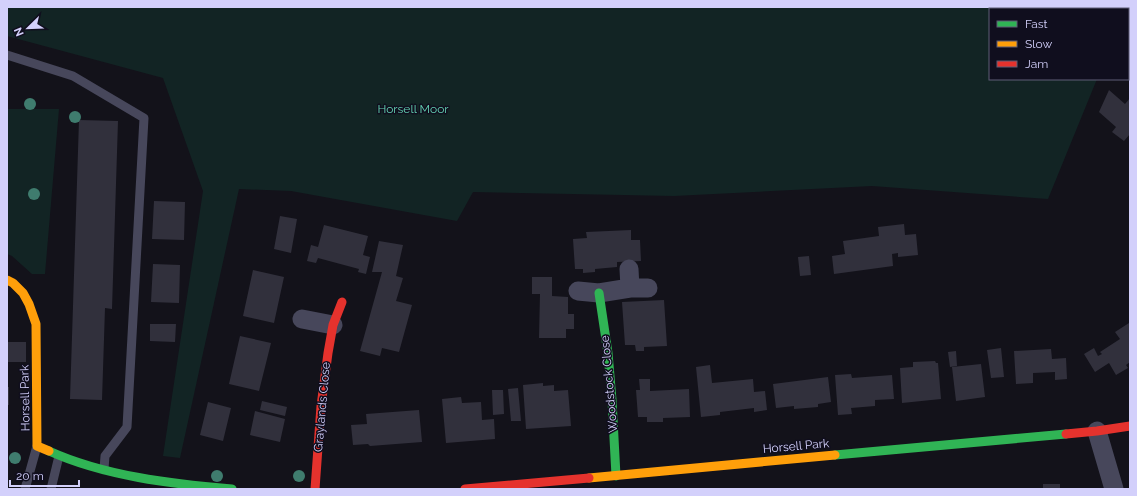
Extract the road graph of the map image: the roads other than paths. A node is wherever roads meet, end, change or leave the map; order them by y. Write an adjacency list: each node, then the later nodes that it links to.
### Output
1 (7, 54): 13 (lane)
2 (629, 269): 5 (street)
3 (7, 280): 11 (street, Horsell Park)
4 (578, 291): 5 (street)
5 (599, 293): 14 (street, Woodstock Close)
6 (342, 302): 8 (street, Graylands Close)
7 (302, 319): 8 (street)
8 (333, 325): 18 (street, Graylands Close)
9 (1130, 426): 10 (street, Horsell Park)
10 (1097, 430): 14 (street, Horsell Park); 20 (street)
11 (38, 446): 12 (street, Horsell Park); 15 (lane)
12 (59, 456): 13 (street, Horsell Park); 16 (lane)
13 (104, 469): 17 (street, Horsell Park)
14 (616, 476): 19 (street, Horsell Park)
15 (25, 489)
16 (51, 489)
17 (232, 489)
18 (315, 489)
19 (465, 489)
20 (1114, 489)

